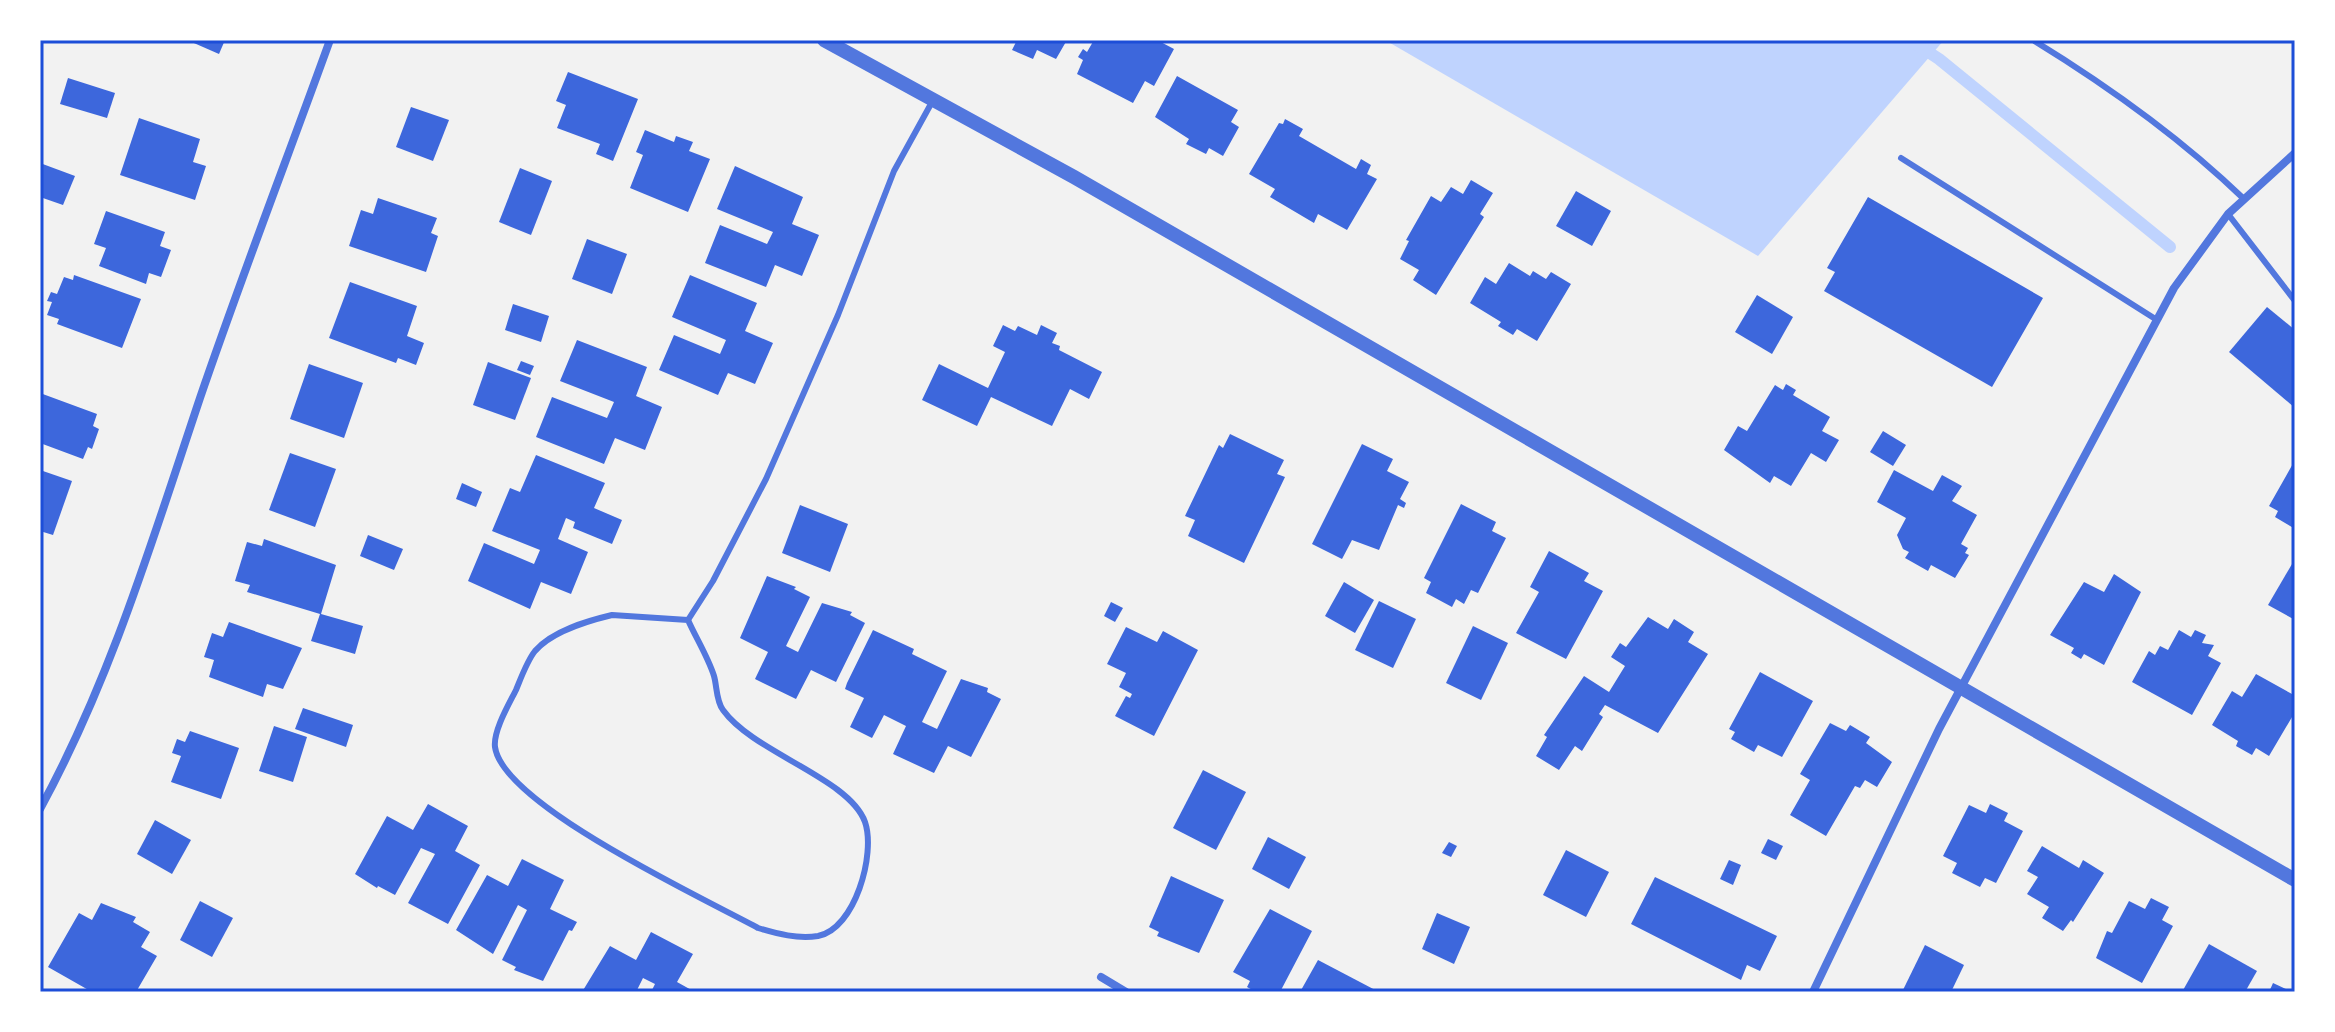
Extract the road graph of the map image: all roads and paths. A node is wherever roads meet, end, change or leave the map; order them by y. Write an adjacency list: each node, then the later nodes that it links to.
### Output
1 (330, 40): 13 (street)
2 (824, 40): 4 (street)
3 (2033, 40): 7 (lane)
4 (933, 99): 11 (lane); 12 (street)
5 (2295, 153): 7 (street)
6 (1901, 158): 10 (lane)
7 (2244, 199): 8 (street)
8 (2228, 214): 9 (lane); 10 (street)
9 (2295, 301)
10 (2157, 320): 12 (street)
11 (688, 620): 11 (lane)
12 (1962, 687): 14 (street); 17 (street)
13 (40, 809)
14 (2295, 880)
15 (1101, 977): 16 (street)
16 (1126, 992)
17 (1813, 992)

